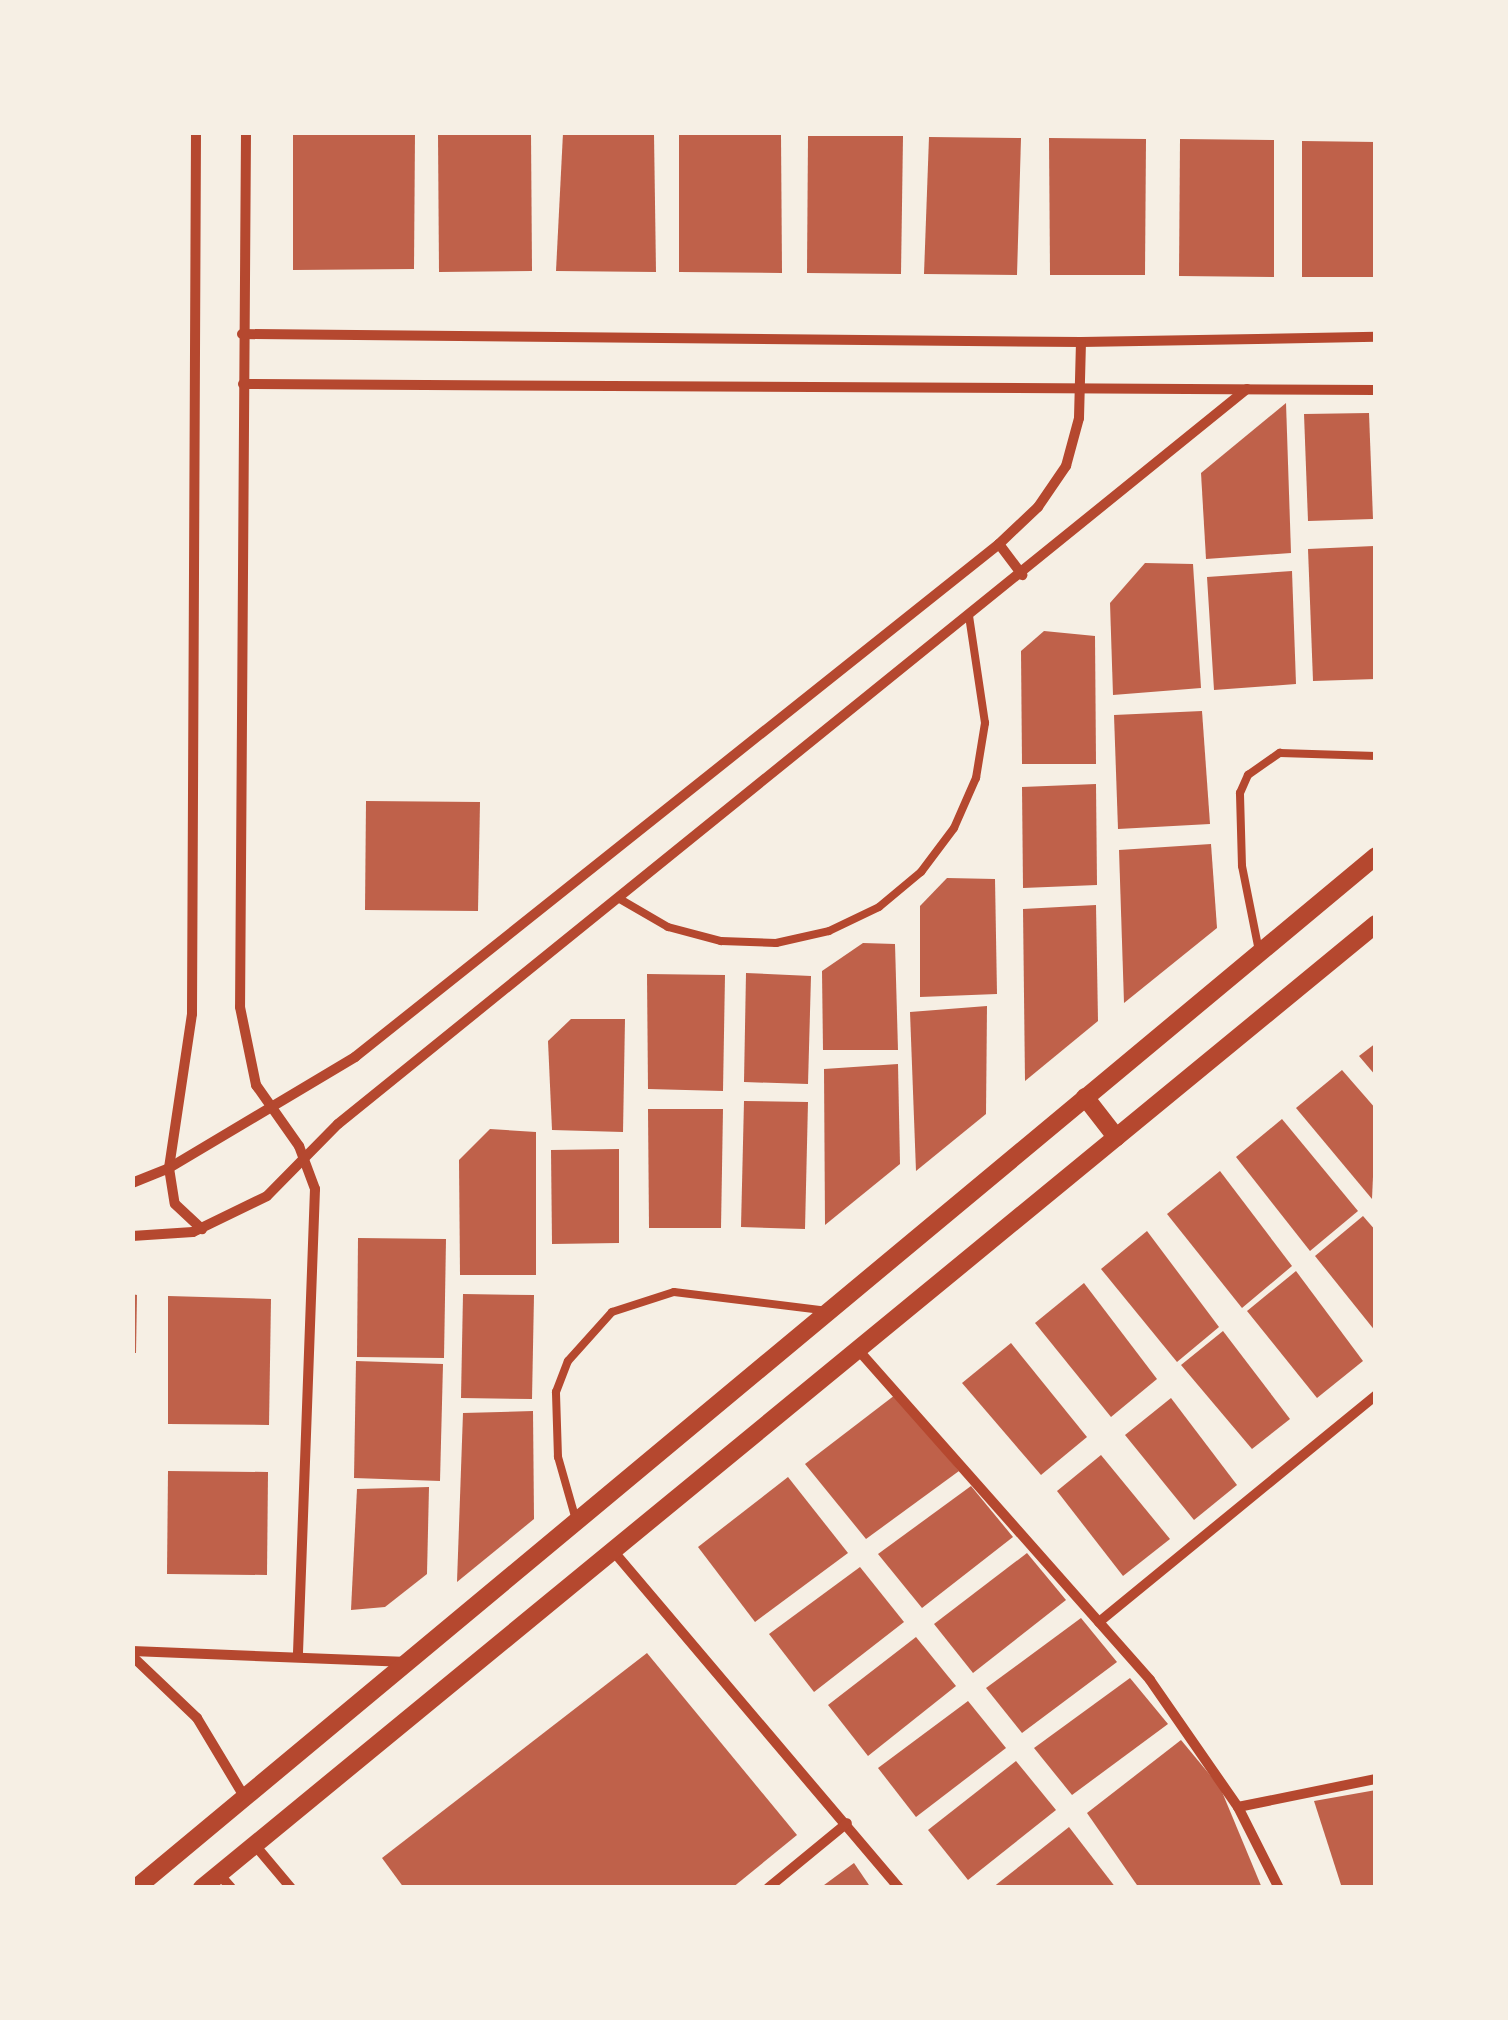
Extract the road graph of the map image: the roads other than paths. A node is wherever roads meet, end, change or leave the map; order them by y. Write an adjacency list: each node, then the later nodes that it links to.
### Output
1 (196, 132): 22 (street)
2 (246, 132): 3 (street)
3 (242, 334): 5 (street); 6 (street)
4 (1376, 336): 5 (street)
5 (1081, 342): 7 (street)
6 (243, 384): 7 (street); 19 (street)
7 (1080, 388): 8 (street); 10 (street)
8 (1247, 389): 9 (street); 11 (street)
9 (1376, 390)
10 (999, 544): 11 (street); 19 (street)
11 (1022, 575): 12 (street)
12 (970, 616): 15 (street); 15 (lane)
13 (1376, 756): 17 (lane)
14 (1376, 856): 17 (street)
15 (618, 898): 21 (street)
16 (1376, 924): 20 (street)
17 (1258, 951): 18 (street)
18 (1086, 1097): 20 (street); 26 (street)
19 (269, 1106): 21 (street); 22 (street)
20 (1116, 1137): 27 (street)
21 (305, 1156): 24 (street); 33 (street)
22 (169, 1168): 23 (street); 24 (street)
23 (132, 1183)
24 (202, 1229): 25 (street)
25 (132, 1236)
26 (832, 1311): 29 (street); 29 (lane)
27 (860, 1352): 30 (street); 31 (street)
28 (1376, 1395): 31 (street)
29 (577, 1522): 34 (street)
30 (614, 1552): 38 (street); 39 (street)
31 (1098, 1622): 37 (street)
32 (132, 1654): 33 (street); 36 (street)
33 (298, 1654): 34 (street)
34 (409, 1662): 36 (street)
35 (1376, 1778): 37 (street)
36 (245, 1798): 41 (street)
37 (1238, 1807): 46 (street)
38 (848, 1823): 44 (street); 45 (street)
39 (254, 1844): 40 (street); 43 (street)
40 (225, 1880): 42 (street)
41 (136, 1888)
42 (202, 1888)
43 (291, 1888)
44 (768, 1888)
45 (899, 1888)
46 (1279, 1888)

